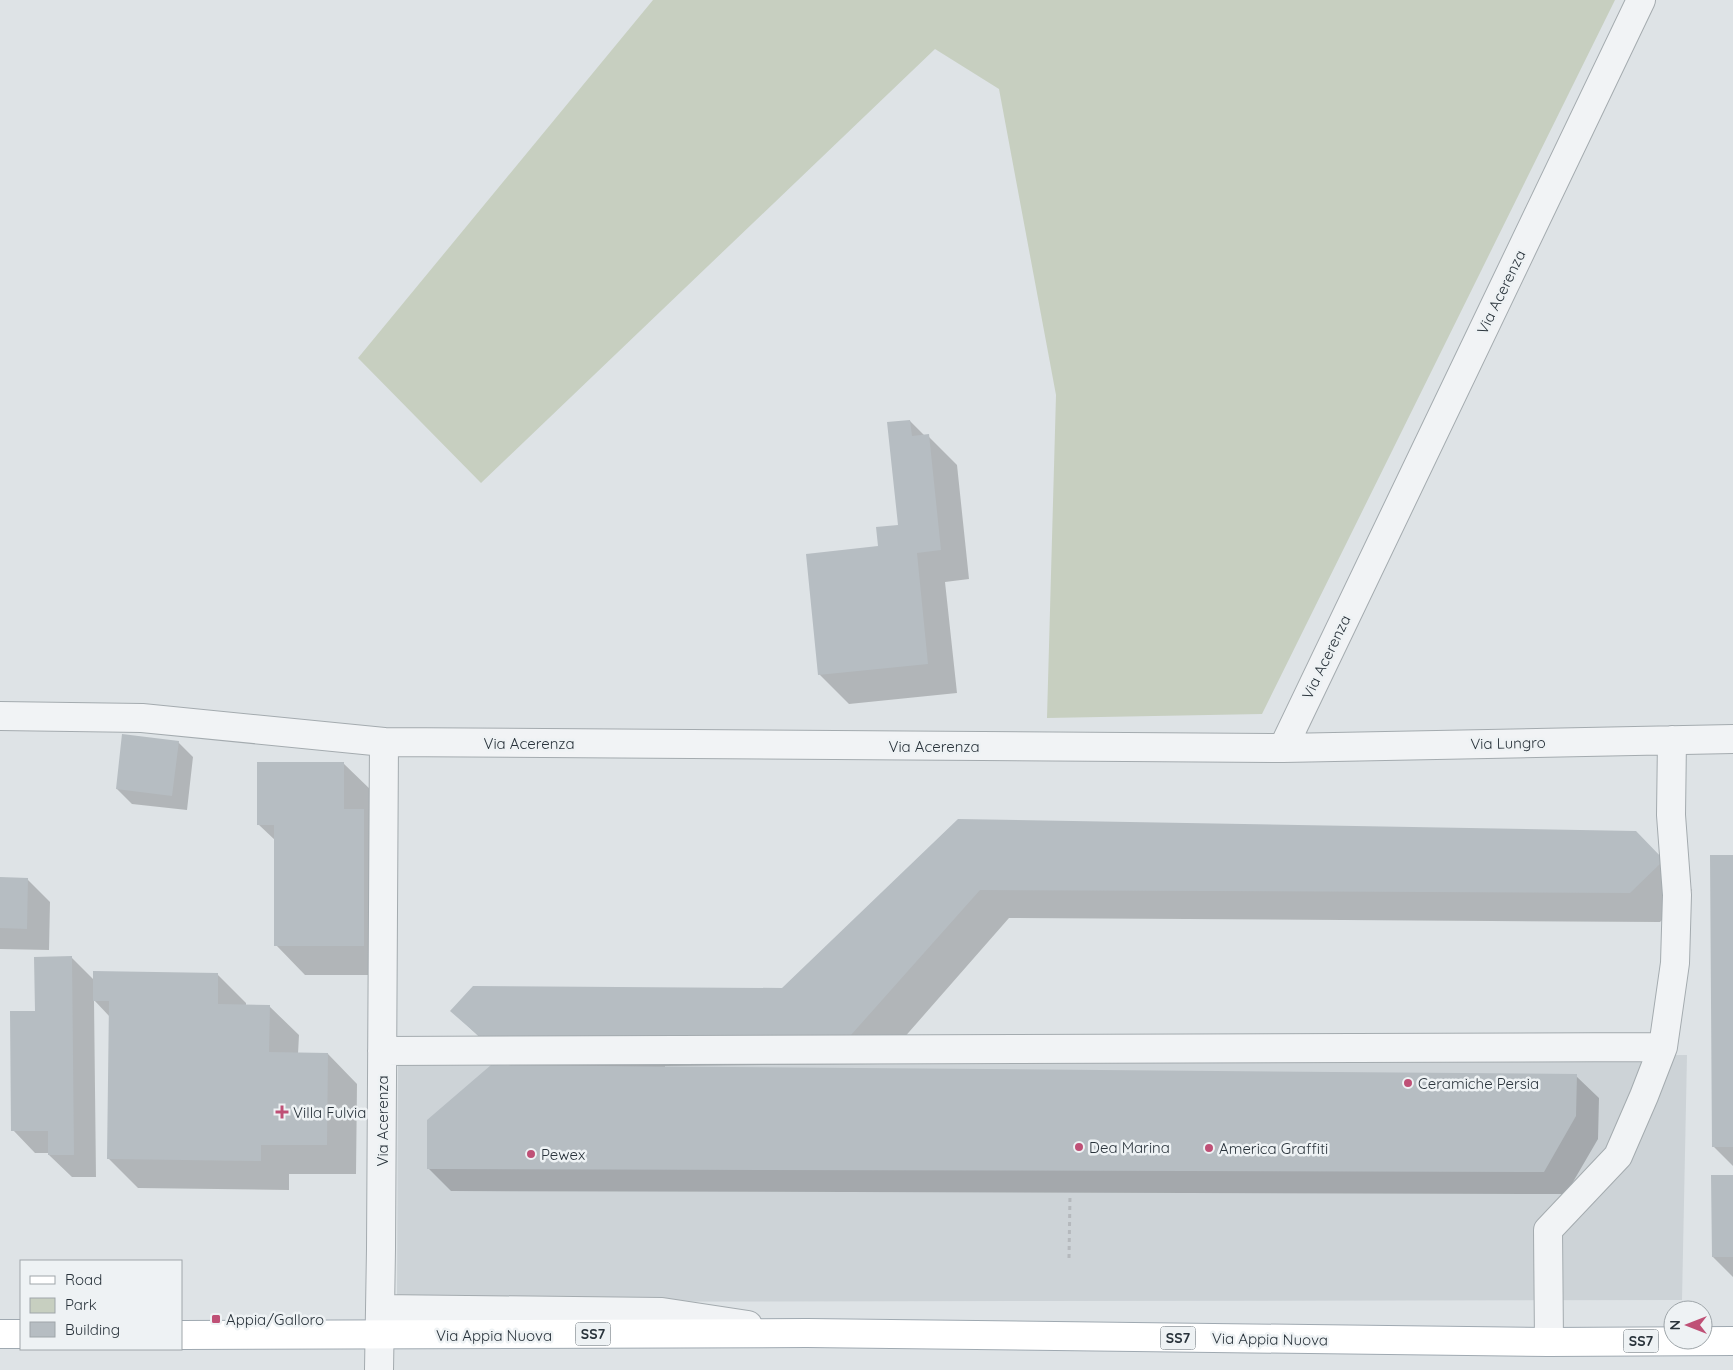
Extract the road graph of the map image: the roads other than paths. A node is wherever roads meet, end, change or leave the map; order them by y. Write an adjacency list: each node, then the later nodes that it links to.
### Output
1 (1641, 0): 6 (street, Via Acerenza)
2 (0, 716): 5 (street)
3 (1733, 739): 4 (street, Via Lungro)
4 (1672, 740): 6 (street, Via Lungro); 7 (street)
5 (384, 742): 6 (street, Via Acerenza); 8 (street, Via Acerenza)
6 (1283, 748)
7 (1662, 1047): 8 (street); 16 (street)
8 (382, 1051): 9 (street, Via Acerenza)
9 (380, 1309): 10 (street, Via Appia Nuova); 14 (street, Via Acerenza)
10 (807, 1333): 14 (main road, Via Appia Nuova / SS7); 16 (main road, Via Appia Nuova / SS7)
11 (0, 1334): 12 (main road)
12 (20, 1334)
13 (182, 1335): 14 (main road, Via Appia Nuova / SS7)
14 (380, 1335): 17 (street, Via Acerenza)
15 (1733, 1341): 16 (main road, Via Appia Nuova / SS7)
16 (1549, 1342)
17 (379, 1370)

